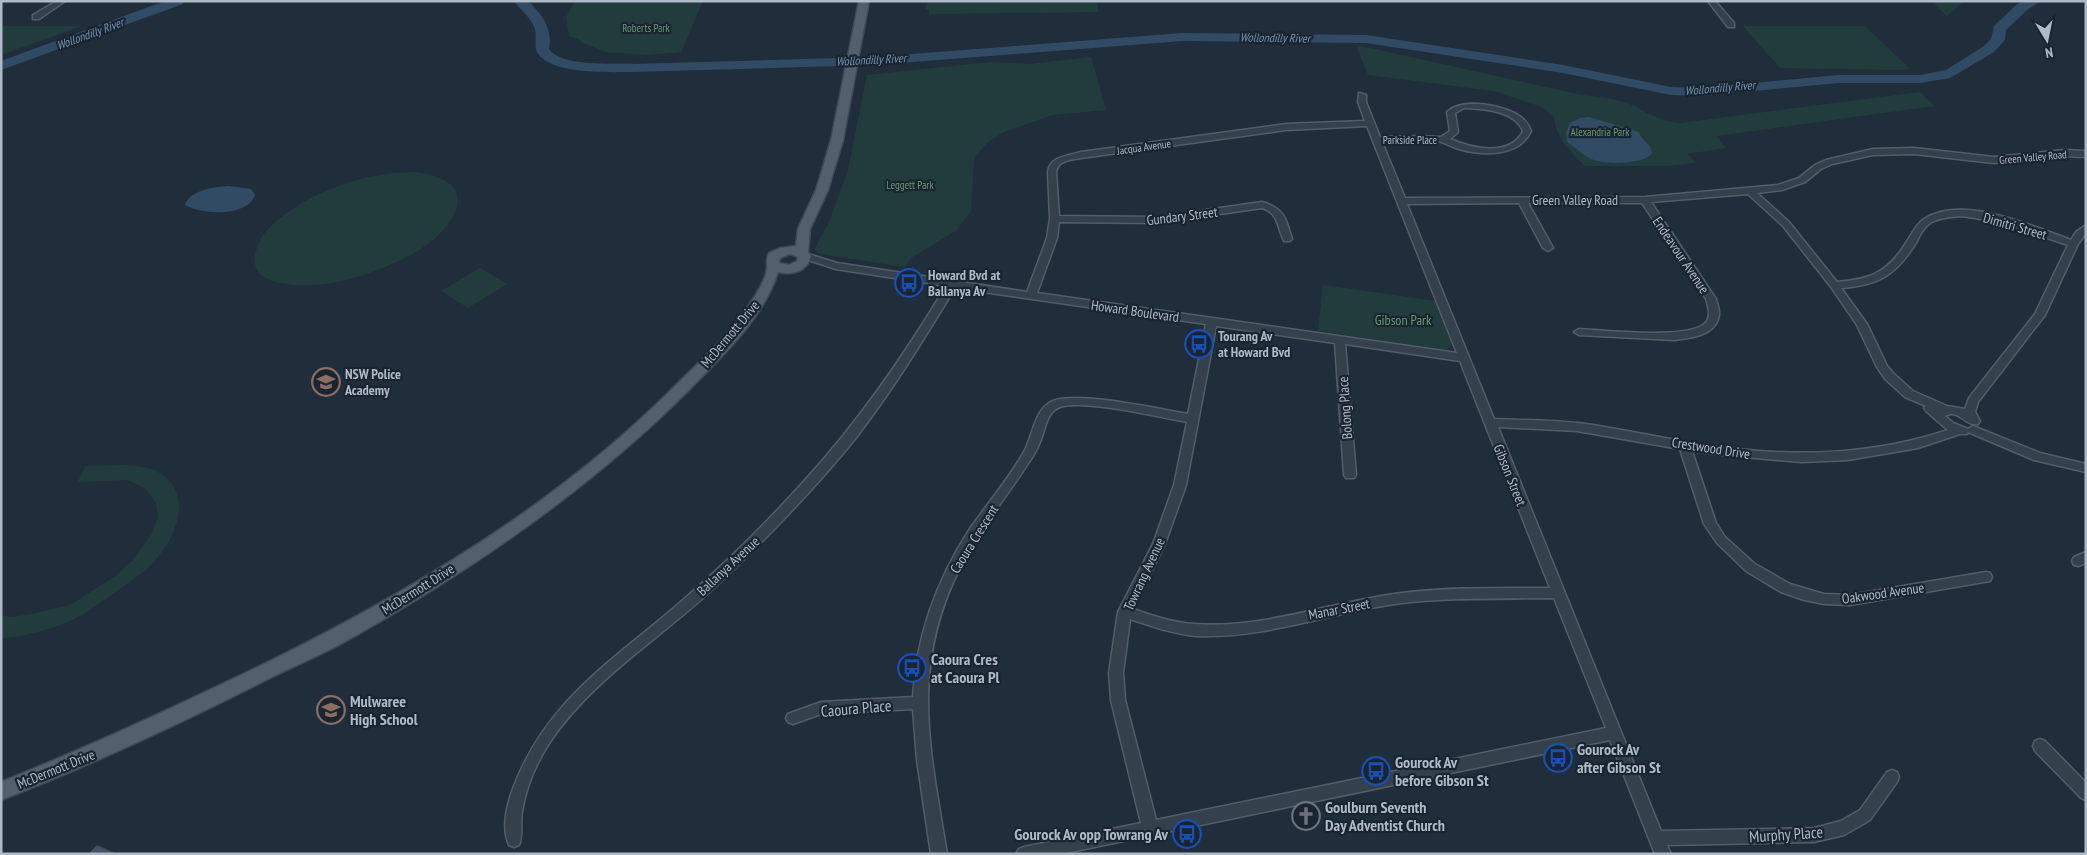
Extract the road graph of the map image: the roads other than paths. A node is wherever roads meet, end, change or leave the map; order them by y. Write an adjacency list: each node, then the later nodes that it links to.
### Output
1 (62, 1): 4 (street)
2 (864, 1): 17 (main road)
3 (1711, 1): 5 (street)
4 (36, 17)
5 (1732, 25)
6 (1362, 95): 7 (street, Gibson Street)
7 (1370, 123): 8 (street, Gibson Street); 15 (street, Jacqua Avenue)
8 (1377, 140): 9 (street, Parkside Place); 12 (street, Gibson Street)
9 (1443, 140): 9 (street, Parkside Place)
10 (2086, 154): 11 (street, Green Valley Road)
11 (1749, 190): 14 (street, Green Valley Road); 27 (street)
12 (1401, 200): 13 (street, Green Valley Road); 33 (street, Gibson Street)
13 (1522, 200): 14 (street, Green Valley Road); 20 (street)
14 (1645, 200): 31 (street, Endeavour Avenue)
15 (1054, 219): 18 (street, Gundary Street); 29 (street, Jacqua Avenue)
16 (2086, 228): 19 (street)
17 (804, 229): 21 (main road); 22 (main road)
18 (1287, 239)
19 (2073, 244): 27 (street, Dimitri Street); 34 (street)
20 (1548, 248)
21 (783, 251): 22 (main road); 23 (main road, McDermott Drive)
22 (803, 254): 24 (street, Howard Boulevard); 25 (main road, McDermott Drive)
23 (774, 266): 25 (main road); 28 (main road, McDermott Drive)
24 (836, 266): 25 (street, Howard Boulevard); 26 (street, Howard Boulevard)
25 (793, 269): 28 (main road, McDermott Drive)
26 (952, 284): 29 (street, Howard Boulevard); 57 (street, Ballanya Avenue)
27 (1834, 285): 36 (street)
28 (767, 289): 53 (main road, McDermott Drive)
29 (1031, 295): 30 (street, Howard Boulevard)
30 (1212, 322): 32 (street, Howard Boulevard); 37 (street, Towrang Avenue)
31 (1579, 332)
32 (1340, 340): 33 (street, Howard Boulevard); 44 (street, Bolong Place)
33 (1464, 358): 38 (street, Gibson Street)
34 (1973, 401): 35 (street); 39 (street)
35 (1958, 411): 36 (street); 39 (street)
36 (1944, 416): 40 (street); 41 (street)
37 (1192, 419): 47 (street, Towrang Avenue); 48 (street, Caoura Crescent)
38 (1490, 422): 42 (street, Crestwood Drive); 46 (street, Gibson Street)
39 (1973, 424): 40 (street); 43 (street)
40 (1960, 430): 41 (street, Crestwood Drive)
41 (1932, 440): 42 (street, Crestwood Drive)
42 (1685, 445): 45 (street, Oakwood Avenue)
43 (2086, 468)
44 (1350, 475)
45 (1986, 577)
46 (1557, 593): 47 (street, Manar Street); 50 (street, Gibson Street)
47 (1125, 612): 55 (street, Towrang Avenue)
48 (920, 703): 49 (street, Caoura Place); 58 (street, Caoura Crescent)
49 (792, 718)
50 (1615, 733): 55 (street); 56 (street, Gibson Street)
51 (2040, 746): 54 (street)
52 (1892, 777): 56 (street, Murphy Place)
53 (1, 791)
54 (2086, 793)
55 (1150, 827): 59 (street)
56 (1657, 838): 60 (street, Gibson Street)
57 (514, 840)
58 (939, 854)
59 (1024, 854)
60 (1663, 854)

